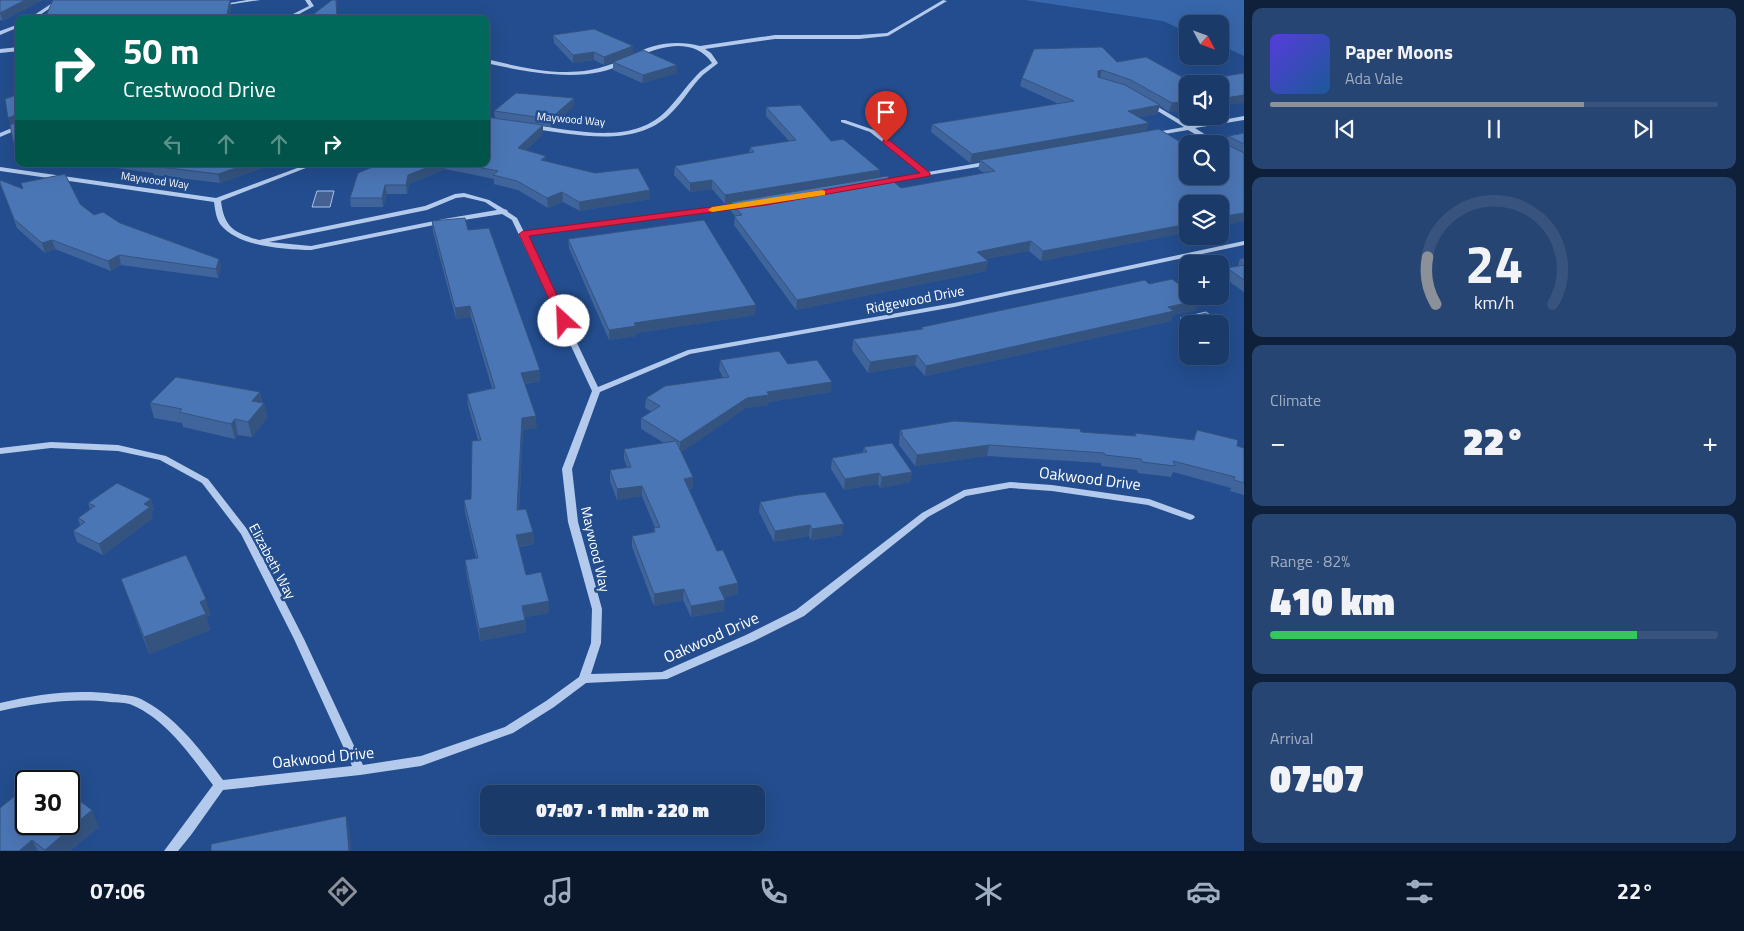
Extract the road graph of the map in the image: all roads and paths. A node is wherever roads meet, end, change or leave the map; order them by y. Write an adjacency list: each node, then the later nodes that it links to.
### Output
1 (60, 0): 6 (street)
2 (258, 0): 5 (street)
3 (307, 0): 7 (street)
4 (945, 1): 10 (street)
5 (215, 6)
6 (36, 15)
7 (293, 15)
8 (15, 27): 9 (street)
9 (0, 33)
10 (699, 48): 13 (street); 17 (street, Maywood Way)
11 (15, 49): 12 (street)
12 (0, 51)
13 (490, 63)
14 (1142, 100): 18 (street)
15 (1244, 118): 18 (street)
16 (843, 121): 26 (street)
17 (525, 126)
18 (1189, 128): 21 (street); 22 (street)
19 (15, 129): 20 (street)
20 (0, 135)
21 (1201, 135)
22 (1141, 136)
23 (995, 162): 26 (street)
24 (305, 167): 28 (street, Maywood Way)
25 (0, 170): 28 (street, Maywood Way)
26 (927, 174): 27 (street)
27 (870, 184)
28 (217, 200): 32 (street)
29 (746, 205): 31 (street)
30 (505, 212): 31 (street); 32 (street); 32 (street)
31 (523, 234): 34 (street)
32 (258, 242)
33 (1244, 243): 34 (street, Ridgewood Drive)
34 (596, 391): 37 (street, Maywood Way)
35 (0, 451): 39 (street, Elizabeth Way)
36 (1190, 517): 37 (street, Oakwood Drive)
37 (584, 679): 39 (street, Oakwood Drive)
38 (0, 707): 40 (street)
39 (360, 770): 40 (street, Oakwood Drive)
40 (220, 785): 41 (street)
41 (170, 851)

